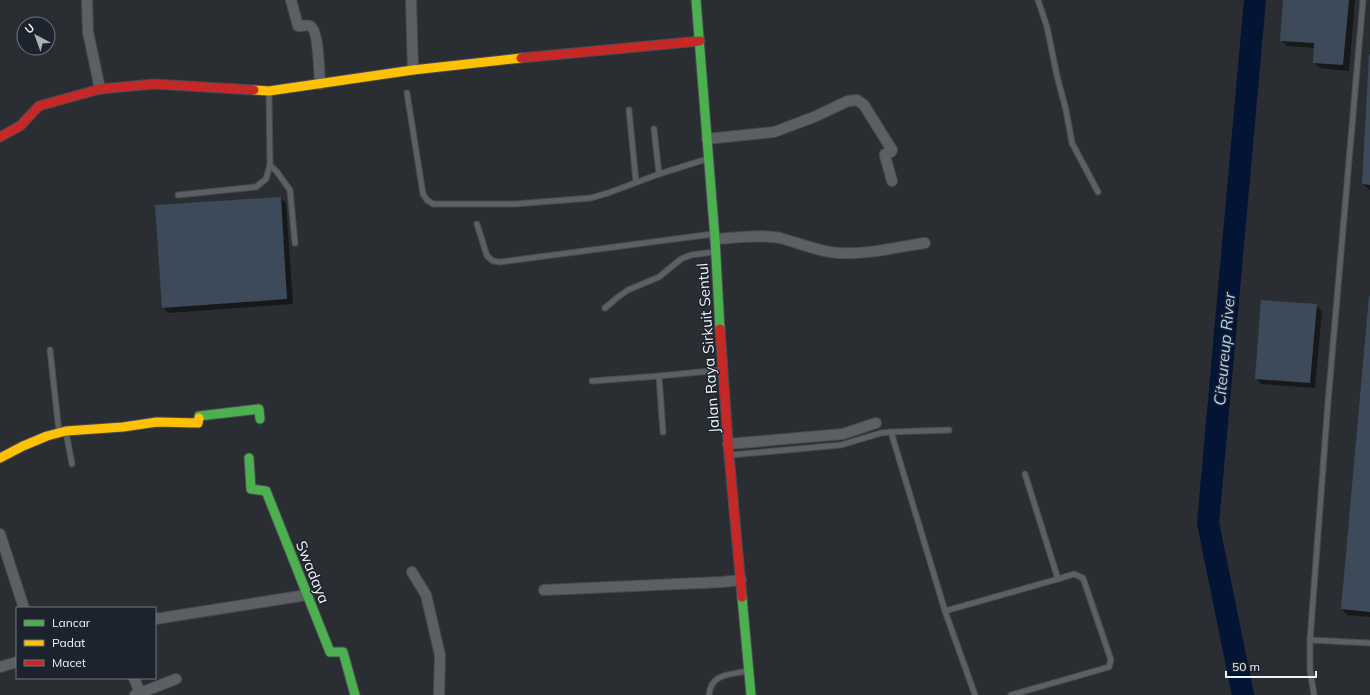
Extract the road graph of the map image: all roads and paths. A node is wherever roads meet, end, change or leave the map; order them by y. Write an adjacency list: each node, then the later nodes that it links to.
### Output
1 (87, 0): 10 (street)
2 (291, 0): 9 (street)
3 (411, 0): 8 (street)
4 (696, 0): 7 (street, Jalan Raya Sirkuit Sentul)
5 (1038, 0): 22 (lane)
6 (1363, 0): 55 (lane)
7 (700, 41): 8 (street); 16 (street, Jalan Raya Sirkuit Sentul)
8 (414, 70): 9 (street)
9 (320, 84): 11 (street)
10 (100, 89): 11 (street); 15 (street)
11 (269, 91): 18 (lane)
12 (407, 93): 21 (lane)
13 (629, 110): 21 (lane)
14 (654, 129): 19 (lane)
15 (0, 137)
16 (707, 139): 17 (street, Jalan Raya Sirkuit Sentul); 20 (street)
17 (709, 158): 19 (lane); 25 (street, Jalan Raya Sirkuit Sentul)
18 (270, 165): 23 (lane); 26 (lane)
19 (659, 174): 21 (lane)
20 (892, 181)
21 (636, 182)
22 (1098, 192)
23 (178, 195)
24 (477, 224): 25 (lane)
25 (715, 237): 27 (street); 28 (street, Jalan Raya Sirkuit Sentul)
26 (295, 243)
27 (925, 243)
28 (716, 252): 29 (lane); 31 (street, Jalan Raya Sirkuit Sentul)
29 (605, 308)
30 (50, 350): 37 (lane)
31 (722, 370): 32 (lane); 40 (street, Jalan Raya Sirkuit Sentul)
32 (660, 376): 33 (lane); 38 (lane)
33 (592, 381)
34 (260, 419): 37 (street)
35 (876, 423): 40 (street)
36 (949, 430): 39 (lane)
37 (62, 432): 42 (street); 44 (lane)
38 (663, 432)
39 (891, 432): 41 (lane); 53 (lane)
40 (728, 444): 41 (street, Jalan Raya Sirkuit Sentul)
41 (729, 455): 48 (street, Jalan Raya Sirkuit Sentul)
42 (0, 458)
43 (249, 458): 51 (street, Swadaya)
44 (72, 464)
45 (1025, 474): 49 (lane)
46 (0, 534): 52 (street)
47 (412, 572): 64 (street)
48 (741, 580): 50 (street); 59 (street, Jalan Raya Sirkuit Sentul)
49 (1058, 580): 53 (lane); 68 (lane)
50 (544, 590)
51 (307, 595): 54 (street); 63 (street, Swadaya)
52 (24, 607)
53 (945, 611): 67 (lane)
54 (156, 619)
55 (1310, 640): 56 (lane); 69 (lane)
56 (1370, 643)
57 (16, 662): 58 (street)
58 (0, 667)
59 (749, 671): 65 (lane); 66 (street, Jalan Raya Sirkuit Sentul)
60 (134, 679): 62 (street)
61 (176, 679): 62 (street)
62 (137, 694)
63 (355, 695)
64 (439, 695)
65 (709, 695)
66 (751, 695)
67 (975, 695)
68 (1011, 695)
69 (1314, 695)

